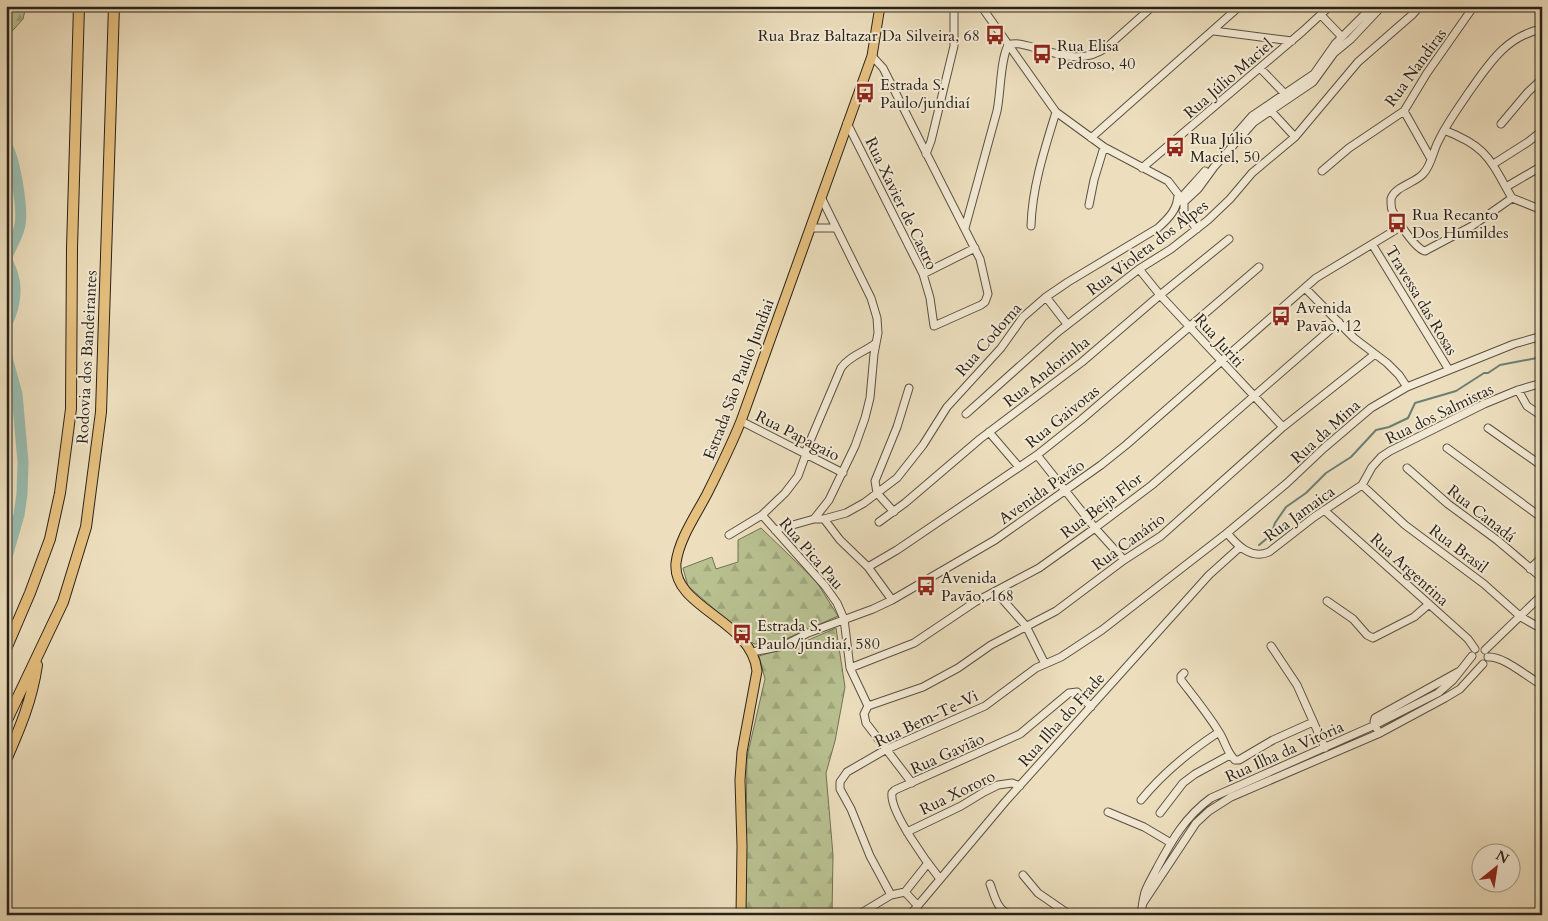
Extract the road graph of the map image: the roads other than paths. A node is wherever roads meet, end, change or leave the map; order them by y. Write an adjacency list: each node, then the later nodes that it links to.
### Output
1 (79, 6): 122 (highway, Rodovia dos Bandeirantes)
2 (114, 6): 126 (highway, Rodovia dos Bandeirantes)
3 (880, 6): 19 (main road, Estrada São Paulo Jundiai)
4 (954, 6): 36 (street)
5 (981, 6): 18 (street)
6 (1154, 6): 18 (street)
7 (1240, 6): 15 (street)
8 (1330, 6): 13 (street, Rua Júlio Maciel)
9 (1373, 6): 16 (street)
10 (1382, 6): 20 (street)
11 (1420, 6): 33 (street, Rua Violeta dos Alpes)
12 (1474, 6): 27 (street, Rua Nandiras)
13 (1321, 15): 16 (street); 17 (street, Rua Júlio Maciel)
14 (1542, 29): 30 (street)
15 (1214, 31): 17 (street); 34 (street)
16 (1342, 38): 20 (street)
17 (1292, 41): 21 (street, Rua Júlio Maciel)
18 (1008, 45): 26 (street); 54 (street)
19 (872, 56): 28 (main road, Estrada São Paulo Jundiai); 36 (street)
20 (1326, 60): 23 (street); 24 (street)
21 (1260, 68): 23 (street); 40 (street, Rua Júlio Maciel)
22 (1542, 79): 29 (street)
23 (1285, 94): 24 (street)
24 (1280, 102): 25 (street); 32 (street)
25 (1272, 111): 32 (street); 33 (street)
26 (1056, 112): 34 (street); 50 (street)
27 (1404, 112): 37 (street); 41 (street, Rua Nandiras)
28 (848, 123): 44 (main road, Estrada São Paulo Jundiai); 61 (street, Rua Xavier de Castro)
29 (1501, 124)
30 (1444, 130): 37 (street); 42 (street)
31 (1542, 131): 38 (street)
32 (1235, 137): 43 (street, Rua Codorna)
33 (1295, 137): 55 (street, Rua Violeta dos Alpes)
34 (1091, 138): 35 (street)
35 (1104, 147): 40 (street); 47 (street)
36 (926, 154): 54 (street)
37 (1431, 159): 51 (street)
38 (1495, 163)
39 (1542, 166): 42 (street)
40 (1142, 168): 46 (street)
41 (1322, 171)
42 (1506, 188): 45 (street)
43 (1185, 195): 46 (street, Rua Codorna); 49 (street)
44 (821, 197): 52 (main road, Estrada São Paulo Jundiai); 53 (street)
45 (1512, 198): 48 (street); 51 (street)
46 (1178, 204): 49 (street); 64 (street, Rua Codorna)
47 (1089, 206)
48 (1540, 207)
49 (1184, 213): 55 (street)
50 (1031, 226)
51 (1402, 226): 57 (street, Avenida Pavão)
52 (811, 228): 53 (street); 80 (main road, Estrada São Paulo Jundiai)
53 (835, 228): 69 (street)
54 (965, 228): 58 (street)
55 (1197, 229): 59 (street, Rua Violeta dos Alpes)
56 (1229, 238): 63 (street, Rua Andorinha)
57 (1372, 244): 62 (street, Avenida Pavão); 72 (street, Travessa das Rosas)
58 (975, 248): 61 (street); 61 (street, Rua Xavier de Castro)
59 (1139, 268): 63 (street, Rua Juriti); 66 (street, Rua Violeta dos Alpes)
60 (1259, 268): 67 (street, Rua Gaivotas)
61 (923, 274)
62 (1305, 288): 65 (street); 71 (street, Avenida Pavão)
63 (1160, 295): 67 (street, Rua Juriti); 83 (street, Rua Andorinha)
64 (1046, 298): 66 (street); 93 (street, Rua Codorna)
65 (1339, 322): 70 (street); 77 (street, Rua Beija Flor)
66 (1067, 324): 78 (street, Rua Violeta dos Alpes)
67 (1190, 327): 71 (street, Rua Juriti); 86 (street, Rua Gaivotas)
68 (1542, 336): 72 (street, Rua da Mina)
69 (876, 343): 85 (street); 90 (street)
70 (1375, 354): 74 (street); 81 (street, Rua Canário)
71 (1222, 363): 77 (street, Rua Juriti); 92 (street, Avenida Pavão)
72 (1449, 370): 74 (street, Rua da Mina)
73 (1542, 383): 76 (street, Rua dos Salmistas)
74 (1407, 387): 103 (street, Rua da Mina)
75 (909, 388): 93 (street)
76 (1518, 390): 79 (street); 91 (street, Rua dos Salmistas)
77 (1254, 397): 81 (street, Rua Juriti); 101 (street, Rua Beija Flor)
78 (966, 414)
79 (1542, 416)
80 (741, 422): 85 (street, Rua Papagaio); 123 (main road, Estrada São Paulo Jundiai)
81 (1283, 428): 107 (street, Rua Canário)
82 (1488, 428): 87 (street)
83 (989, 432): 88 (street); 95 (street, Rua Andorinha)
84 (1447, 448): 98 (street)
85 (805, 454): 90 (street, Rua Papagaio); 96 (street)
86 (1037, 454): 88 (street, Rua Gaivotas); 92 (street)
87 (1542, 466)
88 (1019, 467): 108 (street, Rua Gaivotas)
89 (1407, 468): 109 (street, Rua Canadá)
90 (843, 473): 99 (street)
91 (1362, 485): 94 (street, Rua Jamaica); 117 (street, Rua Brasil)
92 (1065, 491): 101 (street); 114 (street, Avenida Pavão)
93 (877, 493): 95 (street); 97 (street, Rua Codorna)
94 (1324, 510): 105 (street, Rua Jamaica); 116 (street, Rua Argentina)
95 (894, 512): 100 (street, Rua Andorinha)
96 (762, 515): 102 (street, Rua Pica Pau); 104 (street)
97 (824, 518): 99 (street, Rua Codorna); 108 (street)
98 (1542, 518)
99 (814, 519): 102 (street, Rua Codorna)
100 (879, 522)
101 (1095, 528): 107 (street); 111 (street, Rua Beija Flor)
102 (775, 530): 118 (street, Rua Pica Pau)
103 (1227, 533): 105 (street); 112 (street, Rua da Mina)
104 (730, 536)
105 (1239, 548): 133 (street, Rua Ilha do Frade)
106 (1542, 557): 109 (street)
107 (1124, 560): 119 (street, Rua Canário)
108 (868, 567): 114 (street)
109 (1530, 569): 110 (street, Rua Canadá)
110 (1542, 578)
111 (996, 592): 119 (street); 129 (street, Rua Beija Flor)
112 (1153, 592): 127 (street, Rua Bem-Te-Vi)
113 (1542, 596): 117 (street)
114 (892, 600): 118 (street, Avenida Pavão)
115 (1327, 601): 116 (street)
116 (1429, 604): 124 (street, Rua Argentina)
117 (1521, 617): 120 (street, Rua Brasil); 125 (street)
118 (844, 619): 123 (street, Avenida Pavão); 129 (street, Rua Pica Pau)
119 (1026, 626): 127 (street); 132 (street, Rua Canário)
120 (1542, 629)
121 (1270, 646): 135 (street)
122 (6, 649)
123 (752, 652): 160 (main road)
124 (1474, 652): 125 (street); 128 (street); 136 (street, Rua Ilha da Vitória)
125 (1487, 653): 128 (street); 131 (street)
126 (38, 654): 134 (highway, Rodovia dos Bandeirantes); 142 (highway)
127 (1045, 664): 140 (street, Rua Bem-Te-Vi)
128 (1483, 664): 138 (street, Rua Ilha da Vitória)
129 (850, 668): 132 (street, Rua Pica Pau)
130 (1184, 673): 137 (street)
131 (1542, 685)
132 (868, 706): 140 (street, Rua Pica Pau)
133 (1091, 707): 143 (street, Rua Gavião); 144 (street, Rua Ilha do Frade)
134 (6, 722)
135 (1313, 722): 139 (street); 141 (street)
136 (1375, 725): 138 (street); 139 (street, Rua Ilha da Vitória)
137 (1219, 732): 141 (street); 145 (street)
138 (1380, 733): 151 (street, Rua Ilha da Vitória)
139 (1325, 748): 149 (street, Rua Ilha da Vitória)
140 (885, 750): 143 (street); 157 (street, Rua Bem-Te-Vi)
141 (1230, 756): 147 (street)
142 (6, 760)
143 (912, 783): 148 (street, Rua Gavião)
144 (1020, 786): 148 (street, Rua Xororo); 154 (street, Rua Ilha do Frade)
145 (1141, 800)
146 (1108, 812): 149 (street)
147 (1160, 813)
148 (907, 832): 152 (street, Rua Gavião)
149 (1171, 843): 150 (street, Rua Ilha da Vitória)
150 (1164, 856): 151 (street); 158 (street, Rua Ilha da Vitória)
151 (1171, 860): 158 (street, Rua Ilha da Vitória)
152 (928, 863): 154 (street, Rua Gavião); 156 (street)
153 (1023, 874): 164 (street)
154 (940, 879): 159 (street, Rua Ilha do Frade)
155 (990, 884): 163 (street)
156 (906, 892): 157 (street); 159 (street)
157 (891, 895): 161 (street)
158 (1143, 904): 165 (street, Rua Ilha da Vitória)
159 (918, 906): 162 (street, Rua Ilha do Frade)
160 (740, 915)
161 (858, 915)
162 (910, 915)
163 (1027, 915)
164 (1070, 915)
165 (1141, 915)

